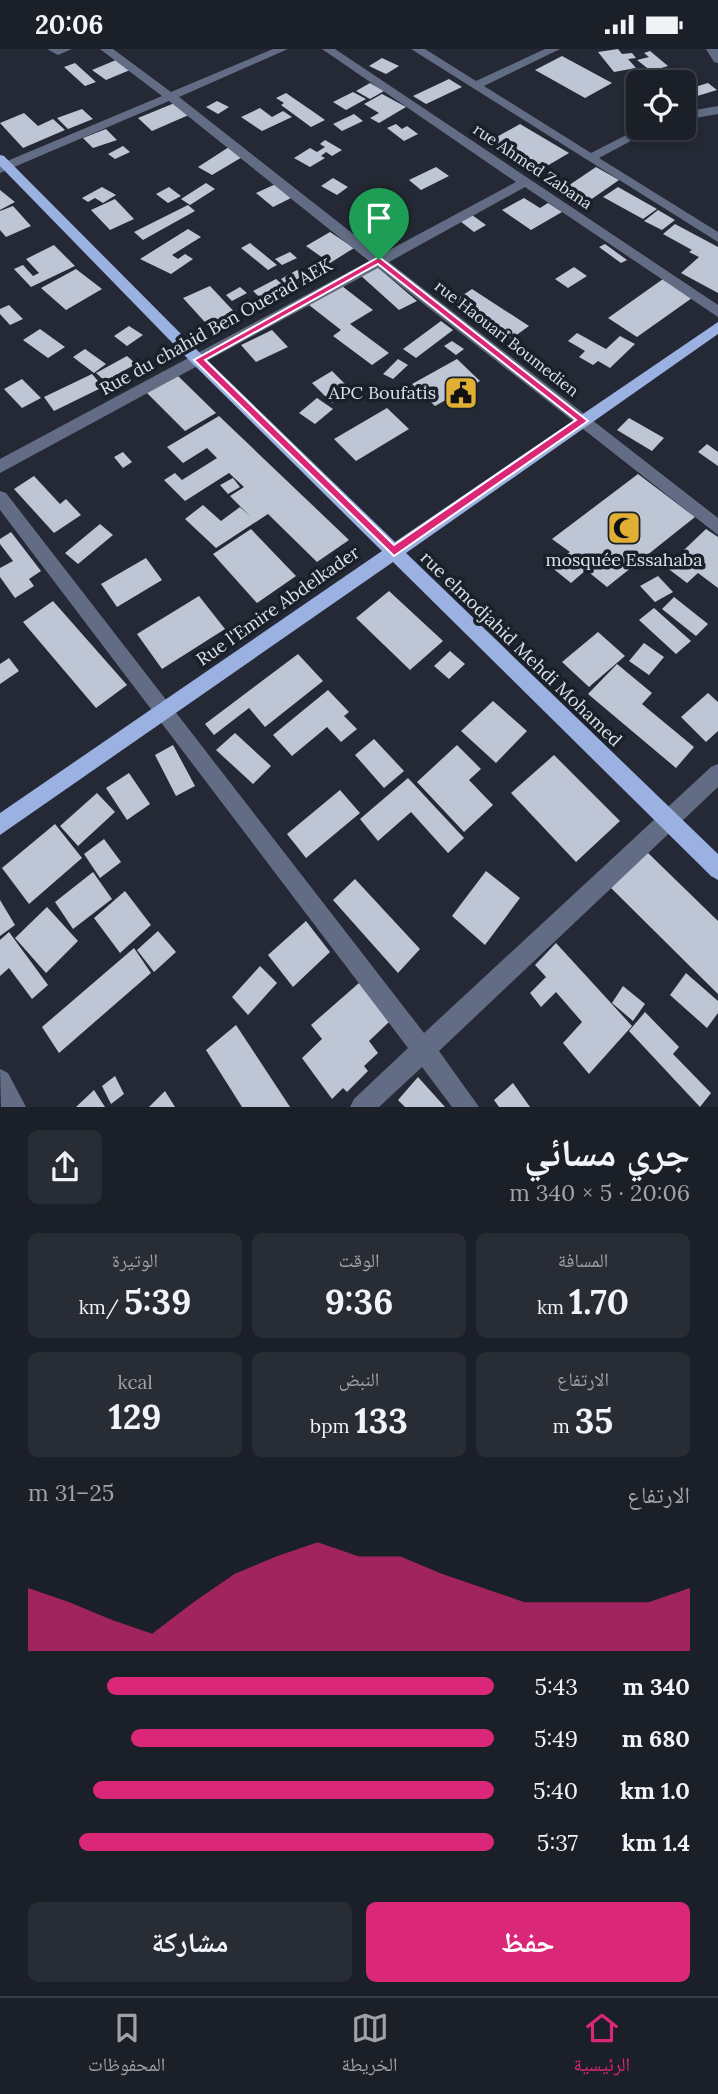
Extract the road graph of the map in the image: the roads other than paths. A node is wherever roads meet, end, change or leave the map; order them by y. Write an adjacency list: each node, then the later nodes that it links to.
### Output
1 (53, 49): 2 (street)
2 (66, 49)
3 (106, 49): 11 (street, rue Haouari Boumedien)
4 (282, 49): 11 (street)
5 (328, 49): 17 (street, rue Ahmed Zabana)
6 (416, 49): 10 (street)
7 (554, 49): 10 (street)
8 (712, 49): 9 (street)
9 (718, 60)
10 (474, 86): 15 (street)
11 (172, 97): 16 (street); 19 (street, rue Haouari Boumedien)
12 (718, 110): 13 (street)
13 (696, 114)
14 (626, 140): 15 (street)
15 (590, 158): 18 (street)
16 (3, 164): 22 (main road, rue elmodjahid Mehdi Mohamed)
17 (525, 182): 19 (street, Rue du chahid Ben Ouerad AEK); 20 (street, rue Ahmed Zabana)
18 (718, 238)
19 (379, 260): 22 (street, Rue du chahid Ben Ouerad AEK); 23 (street, rue Haouari Boumedien)
20 (718, 312)
21 (718, 327): 23 (main road, Rue l'Emire Abdelkader)
22 (198, 360): 24 (street, Rue du chahid Ben Ouerad AEK); 27 (main road, rue elmodjahid Mehdi Mohamed)
23 (583, 421): 26 (street, rue Haouari Boumedien); 27 (main road, Rue l'Emire Abdelkader)
24 (0, 467)
25 (0, 498): 28 (street)
26 (718, 528)
27 (394, 551): 28 (main road, Rue l'Emire Abdelkader); 30 (main road, rue elmodjahid Mehdi Mohamed)
28 (164, 711): 31 (main road, Rue l'Emire Abdelkader); 33 (street)
29 (718, 773): 30 (street)
30 (668, 820): 32 (main road, rue elmodjahid Mehdi Mohamed); 33 (street)
31 (0, 825)
32 (718, 869)
33 (423, 1049): 36 (street); 37 (street)
34 (0, 1081): 35 (street)
35 (14, 1107)
36 (362, 1107)
37 (467, 1107)

